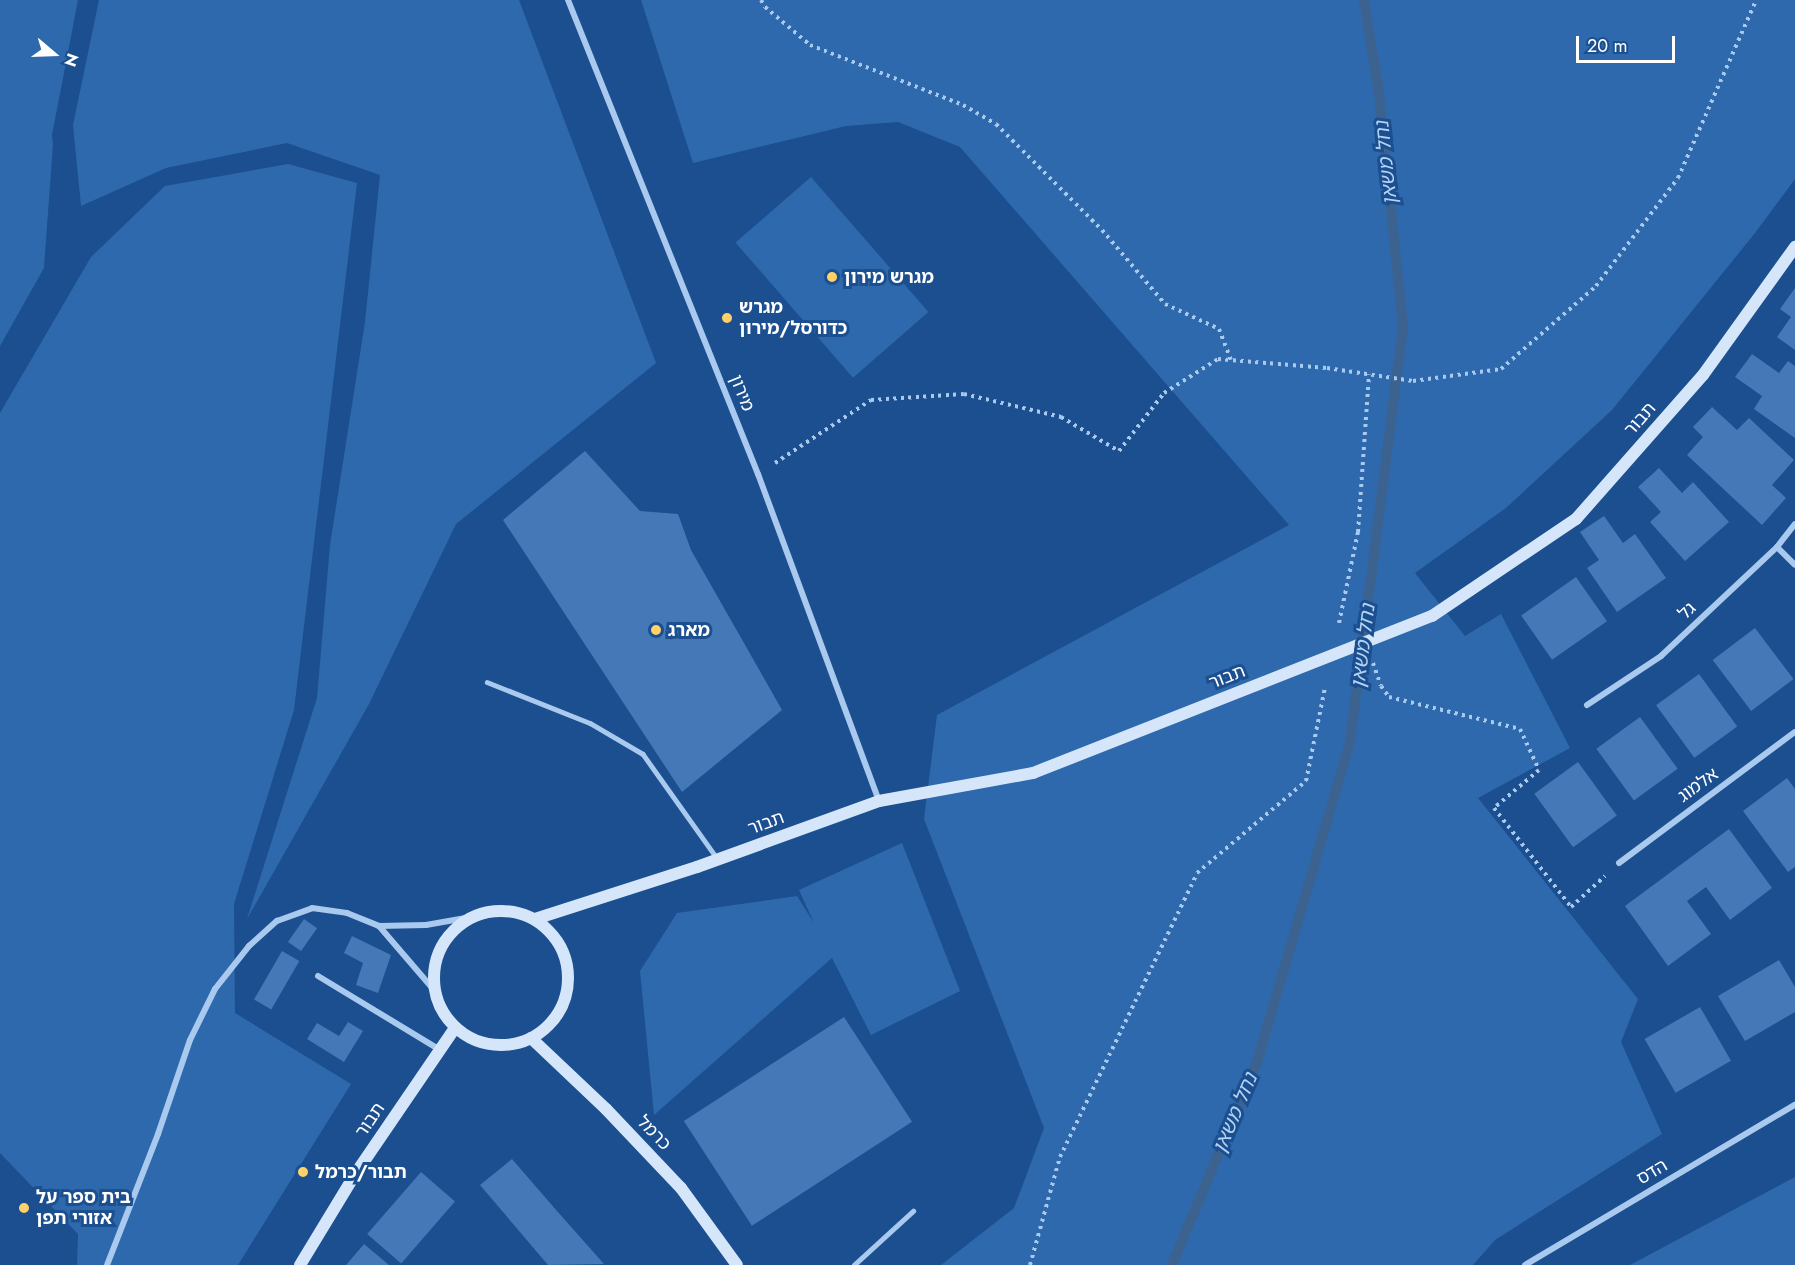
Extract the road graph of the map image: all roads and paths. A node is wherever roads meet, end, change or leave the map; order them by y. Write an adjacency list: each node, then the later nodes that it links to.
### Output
1 (568, 0): 7 (street, מירון)
2 (761, 0): 5 (path)
3 (1756, 0): 6 (path)
4 (1795, 247): 12 (street, תבור)
5 (1231, 360): 6 (path); 7 (path)
6 (1369, 374): 11 (path)
7 (758, 474): 17 (street, מירון)
8 (1795, 524): 9 (street, גל)
9 (1776, 547): 10 (street); 15 (street, גל)
10 (1795, 565)
11 (1339, 623)
12 (1366, 642): 17 (street, תבור); 19 (path)
13 (487, 682): 18 (lane)
14 (1325, 688): 34 (path)
15 (1587, 705)
16 (1795, 732): 19 (street, אלמוג)
17 (879, 801): 18 (street, תבור)
18 (718, 859): 21 (street, תבור)
19 (1618, 863)
20 (471, 917): 21 (street); 22 (street); 24 (street)
21 (535, 919): 26 (street)
22 (379, 926): 24 (street); 30 (street)
23 (318, 976): 27 (street)
24 (434, 990): 25 (street)
25 (455, 1028): 26 (street); 27 (street, תבור)
26 (531, 1038): 32 (street, כרמל)
27 (440, 1050): 31 (street, תבור)
28 (1795, 1105): 35 (street, הדס)
29 (913, 1211): 33 (lane)
30 (107, 1265)
31 (300, 1265)
32 (737, 1265)
33 (854, 1265)
34 (1030, 1265)
35 (1525, 1265)

